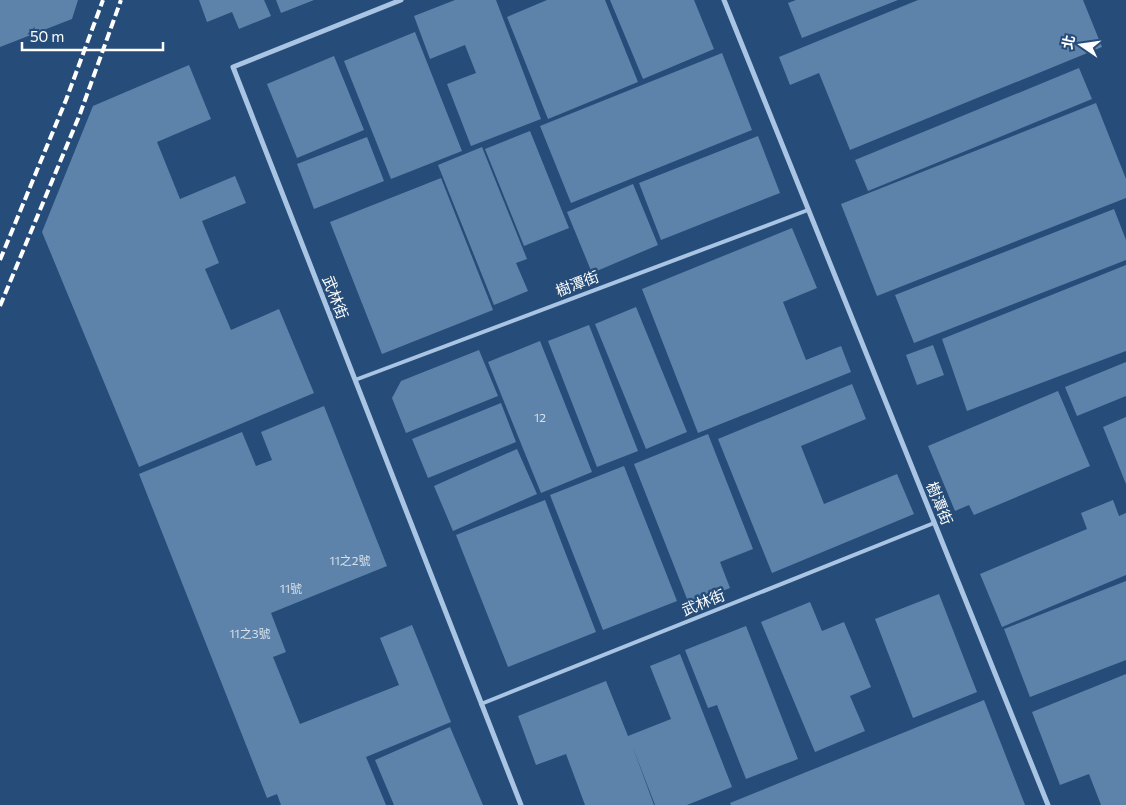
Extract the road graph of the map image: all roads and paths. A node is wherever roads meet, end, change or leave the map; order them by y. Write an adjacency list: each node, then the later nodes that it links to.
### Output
1 (401, 0): 4 (street, 武林街)
2 (724, 0): 3 (street, 樹潭街)
3 (808, 210): 4 (lane, 樹潭街); 5 (street, 樹潭街)
4 (355, 380): 6 (street, 武林街)
5 (934, 523): 6 (lane, 武林街); 8 (street, 樹潭街)
6 (481, 704): 7 (street, 武林街)
7 (520, 805)
8 (1048, 805)

